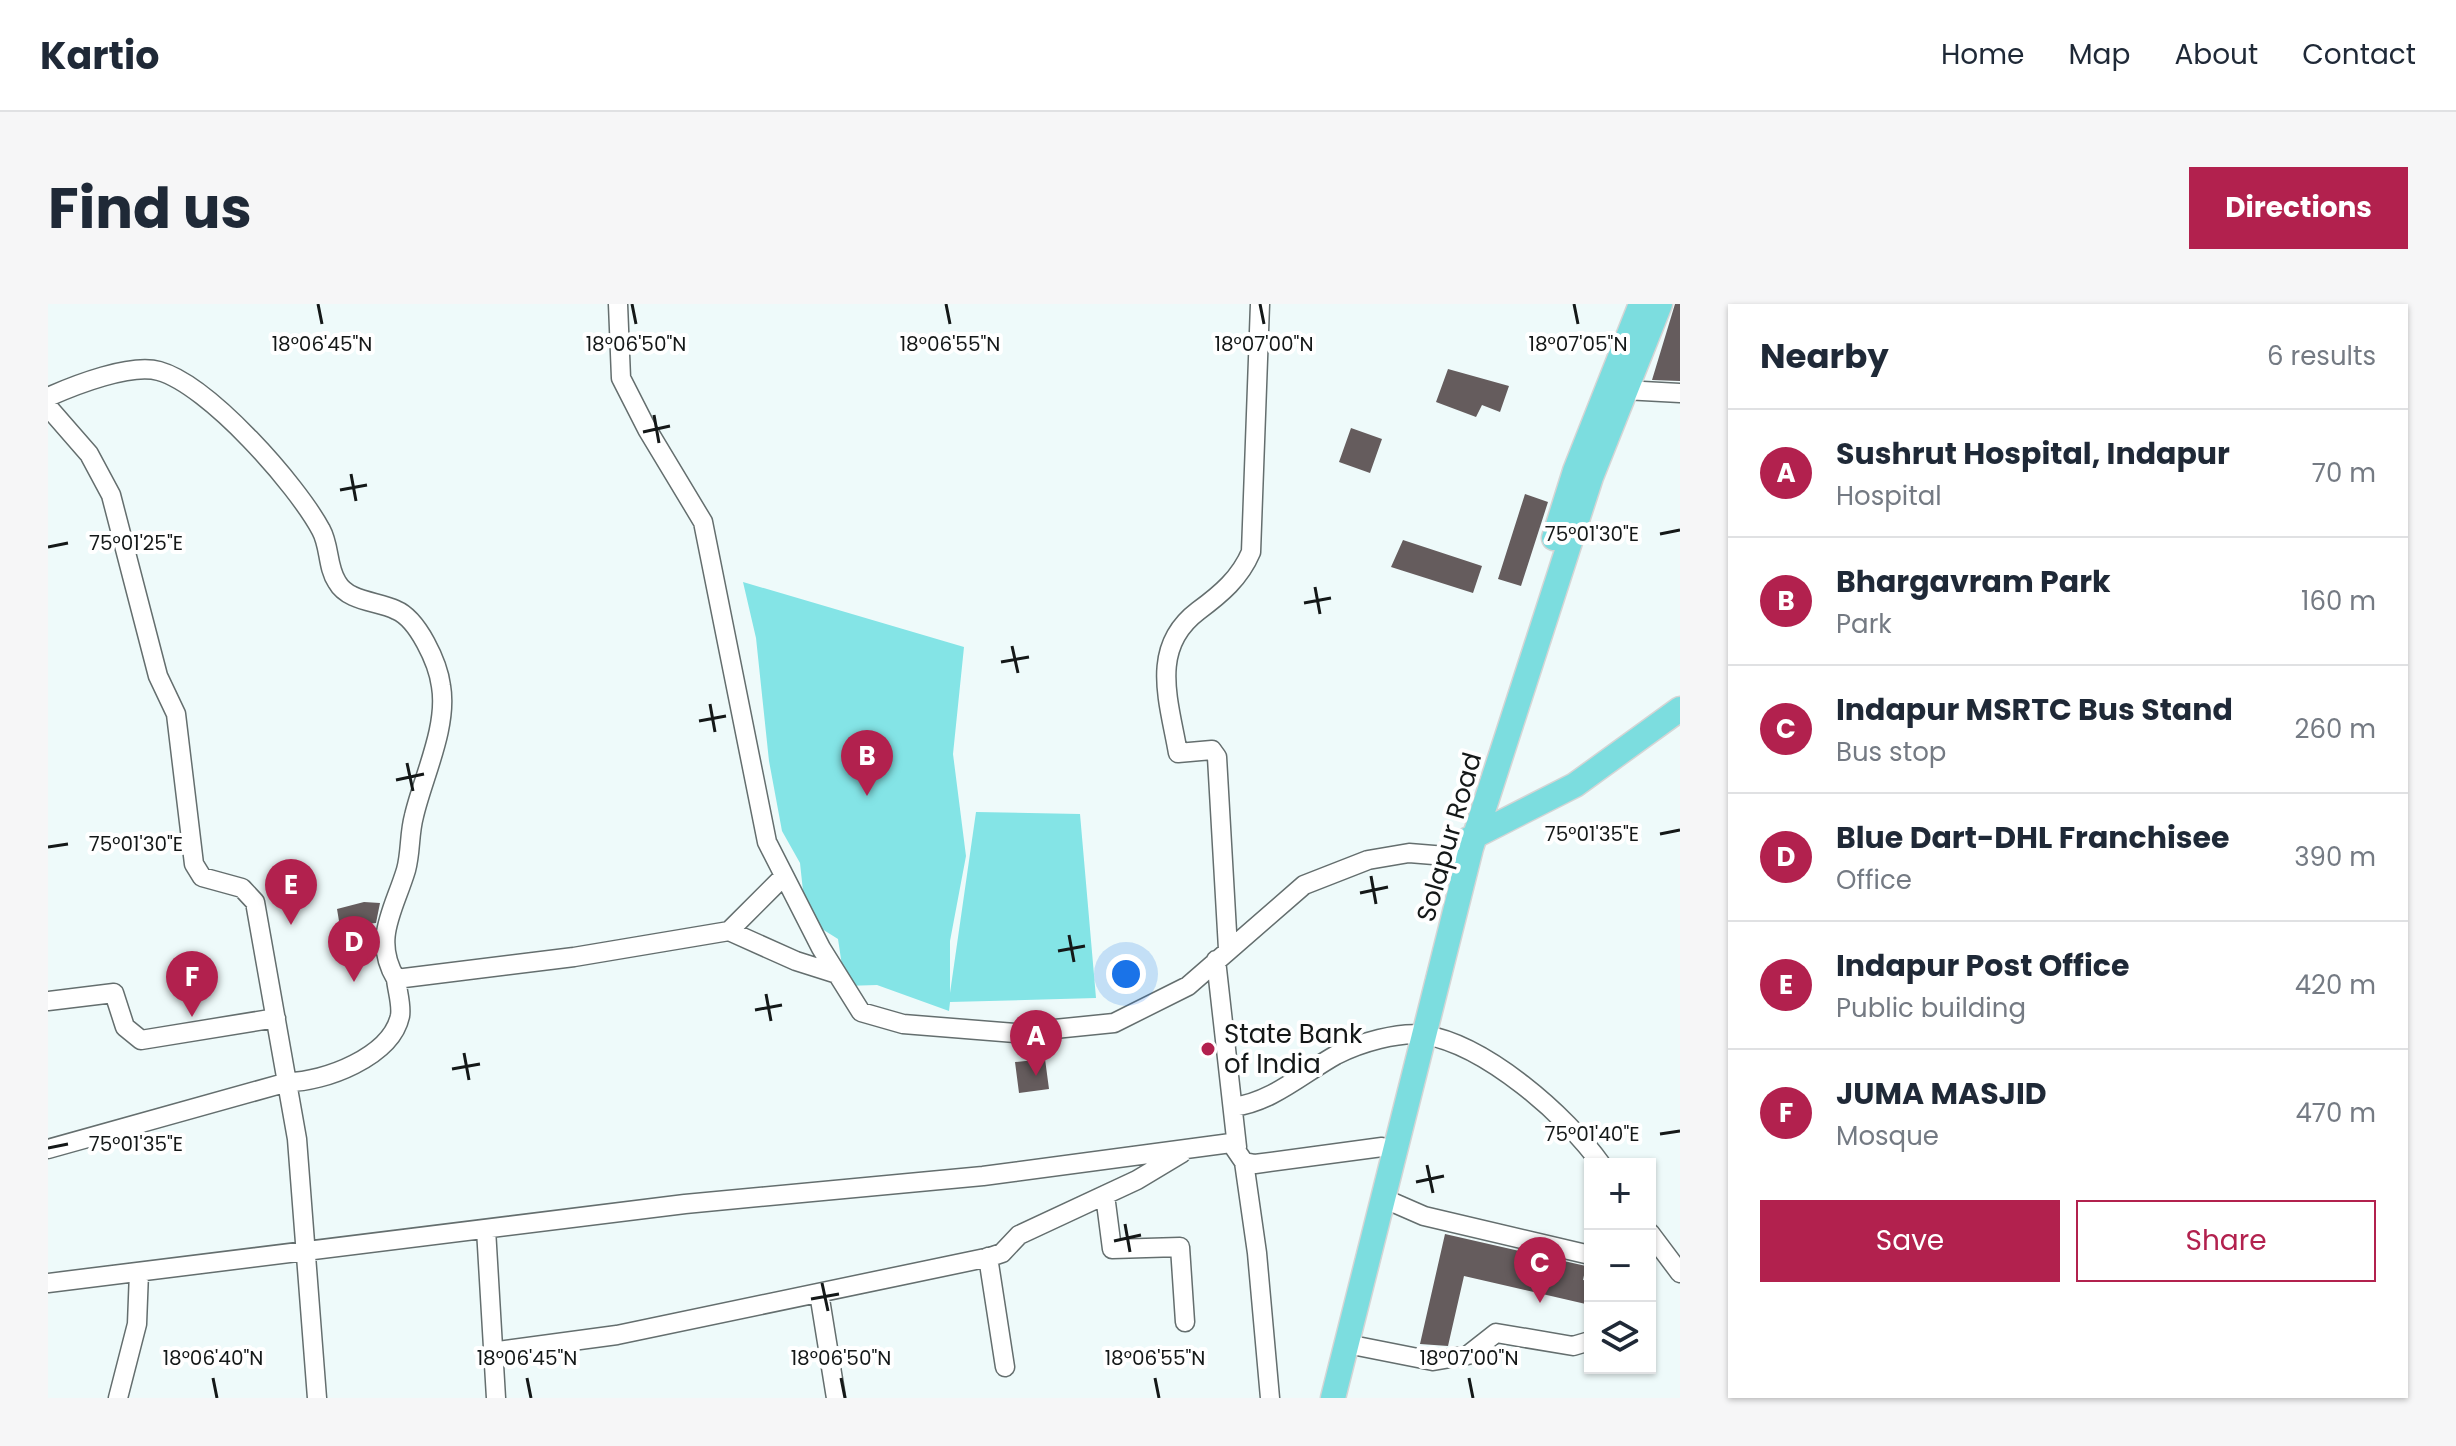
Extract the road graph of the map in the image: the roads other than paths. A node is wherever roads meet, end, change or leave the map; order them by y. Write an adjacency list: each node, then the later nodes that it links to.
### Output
1 (618, 304): 14 (street)
2 (1260, 304): 16 (street)
3 (1641, 304): 9 (main road)
4 (1660, 304): 5 (main road, Solapur Road)
5 (1624, 390): 6 (street); 9 (main road, Solapur Road)
6 (1680, 393)
7 (48, 397): 18 (street)
8 (48, 407): 20 (street)
9 (1583, 474): 13 (main road, Solapur Road)
10 (1680, 709): 12 (main road)
11 (1680, 730): 12 (main road)
12 (1583, 786): 13 (main road)
13 (1460, 846): 16 (street); 21 (main road, Solapur Road)
14 (784, 876): 15 (street); 17 (street)
15 (729, 931): 17 (street); 18 (street)
16 (1222, 954): 17 (street); 23 (street)
17 (837, 974)
18 (396, 979): 22 (street)
19 (48, 1001): 20 (street)
20 (276, 1018): 22 (street)
21 (1419, 1035): 23 (street); 24 (main road); 28 (street); 30 (main road, Solapur Road)
22 (288, 1082): 25 (street); 33 (street)
23 (1233, 1107): 27 (street)
24 (1382, 1147): 27 (street); 30 (main road)
25 (48, 1149)
26 (1188, 1149): 27 (street); 29 (street); 31 (street)
27 (1241, 1155): 49 (street)
28 (1596, 1158)
29 (1105, 1195): 35 (street); 40 (street)
30 (1377, 1197): 34 (street); 41 (main road, Solapur Road)
31 (486, 1229): 33 (street); 43 (street)
32 (1656, 1241): 37 (street)
33 (306, 1251): 36 (street); 46 (street)
34 (1584, 1254)
35 (988, 1257): 39 (street); 44 (street)
36 (139, 1272): 38 (street); 45 (street)
37 (1680, 1273)
38 (48, 1283)
39 (819, 1293): 43 (street); 48 (street)
40 (1185, 1322)
41 (1339, 1343): 42 (street); 50 (main road); 51 (main road, Solapur Road)
42 (1584, 1343)
43 (491, 1352): 47 (street)
44 (1005, 1367)
45 (118, 1398)
46 (317, 1398)
47 (496, 1398)
48 (836, 1398)
49 (1270, 1398)
50 (1317, 1398)
51 (1333, 1398)

